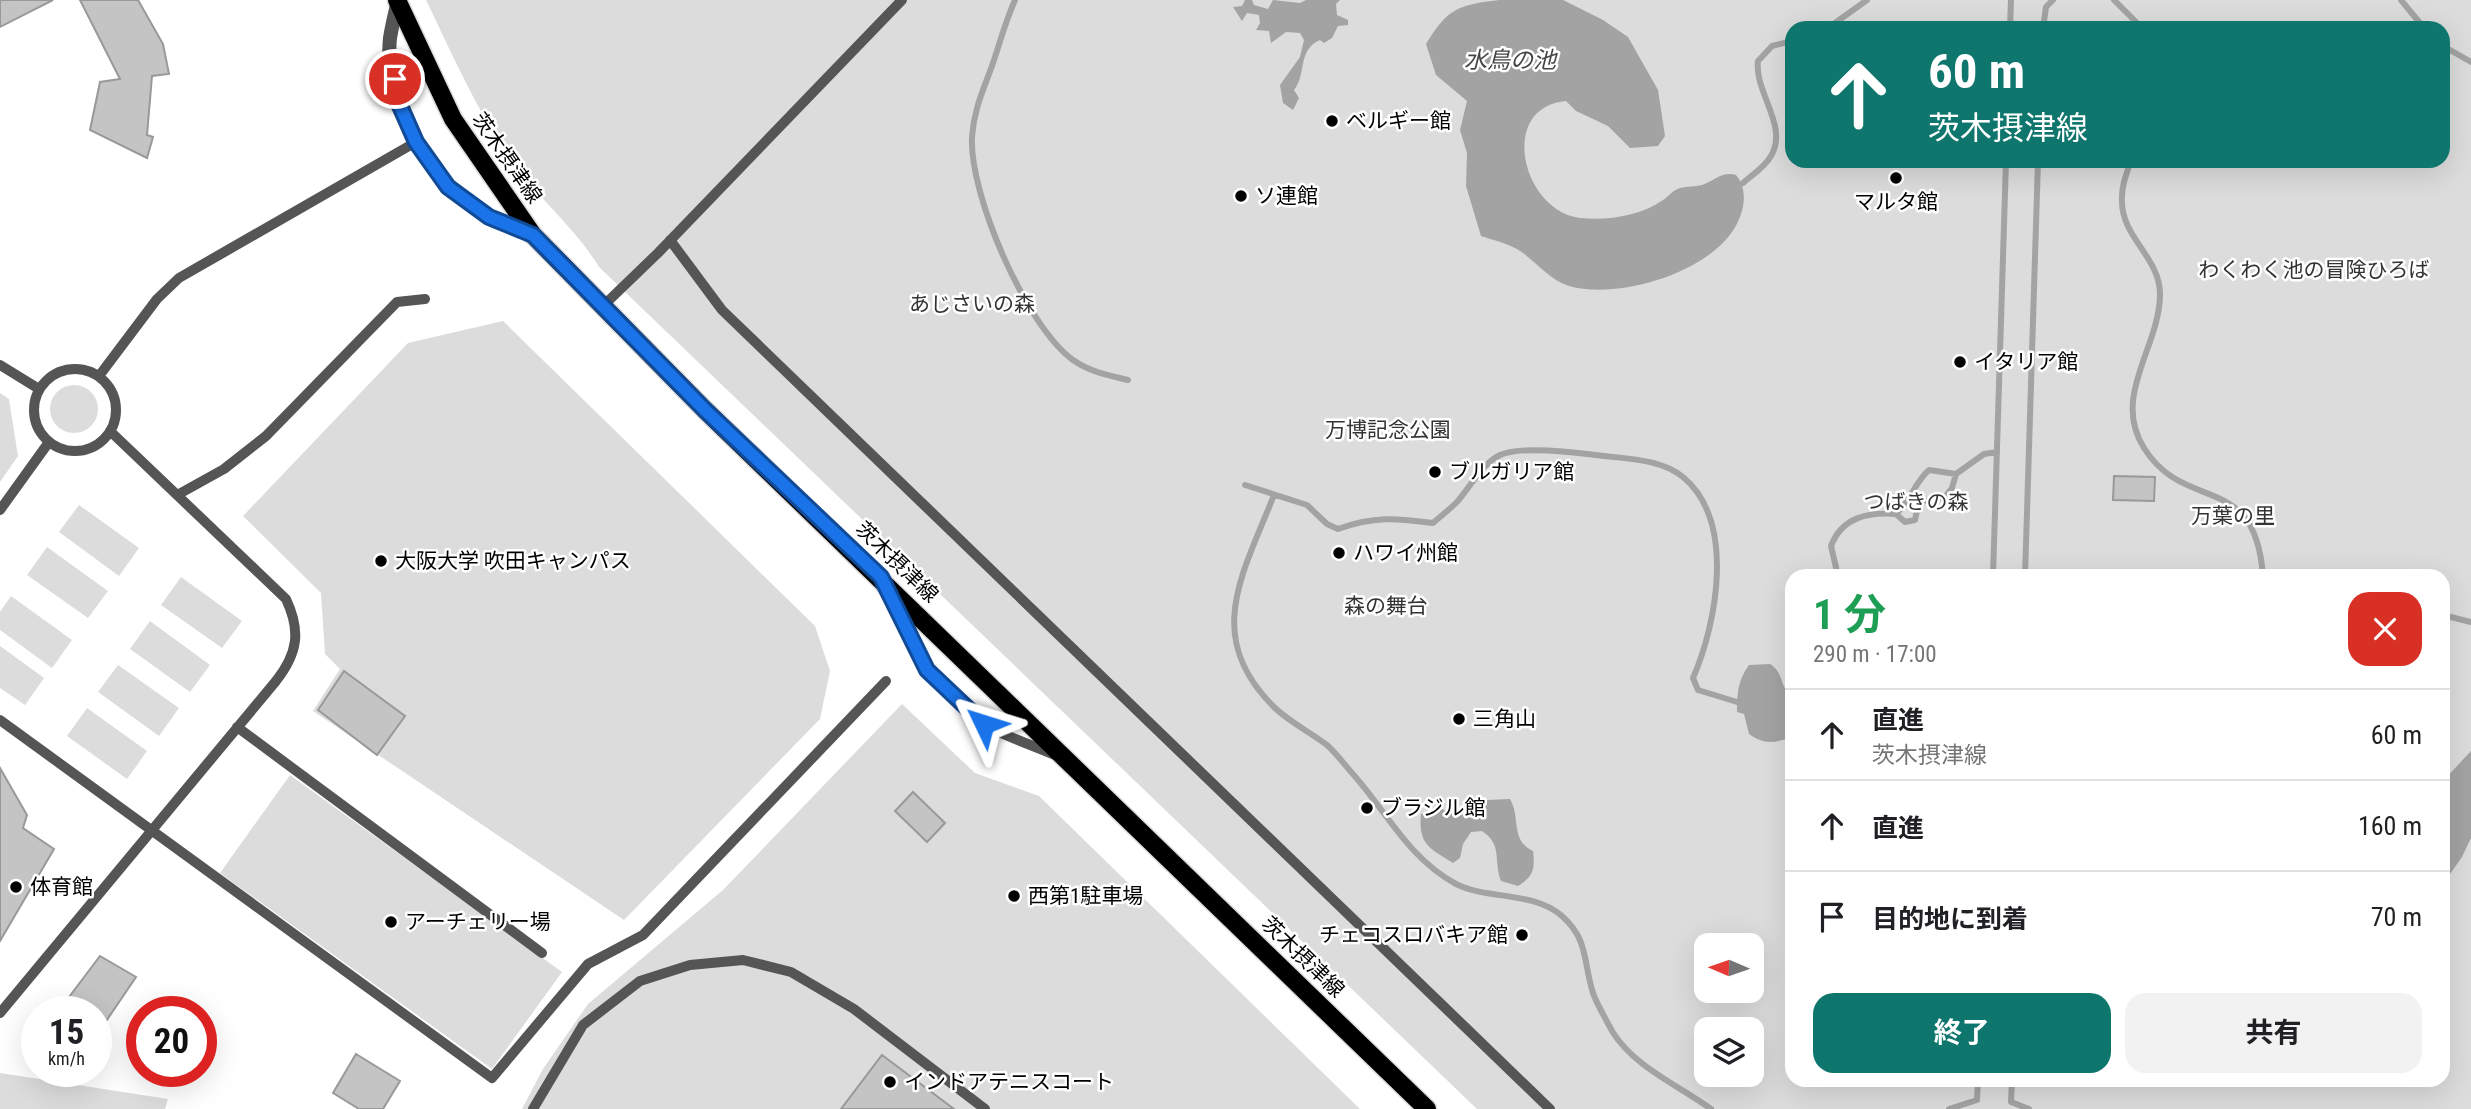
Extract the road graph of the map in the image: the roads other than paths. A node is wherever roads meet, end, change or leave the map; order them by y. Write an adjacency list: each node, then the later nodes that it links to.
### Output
1 (902, 0): 5 (lane)
2 (397, 1): 3 (street); 4 (main road, 茨木摂津線)
3 (416, 142): 4 (street); 9 (lane)
4 (533, 235): 7 (main road, 茨木摂津線)
5 (670, 240): 7 (lane); 26 (lane)
6 (425, 299): 13 (lane)
7 (603, 306): 15 (main road, 茨木摂津線)
8 (0, 365): 10 (lane)
9 (99, 376): 10 (lane); 11 (lane)
10 (39, 389): 12 (lane)
11 (110, 431): 12 (lane); 13 (lane)
12 (49, 442): 14 (lane)
13 (179, 495): 18 (lane)
14 (0, 510)
15 (881, 577): 19 (main road, 茨木摂津線); 19 (lane)
16 (886, 681): 20 (lane)
17 (0, 720): 20 (lane)
18 (237, 727): 20 (lane); 21 (lane)
19 (1062, 757): 25 (main road, 茨木摂津線)
20 (152, 830): 22 (lane)
21 (542, 953)
22 (0, 1013)
23 (533, 1109): 24 (lane)
24 (985, 1109)
25 (1427, 1109)
26 (1550, 1109)

